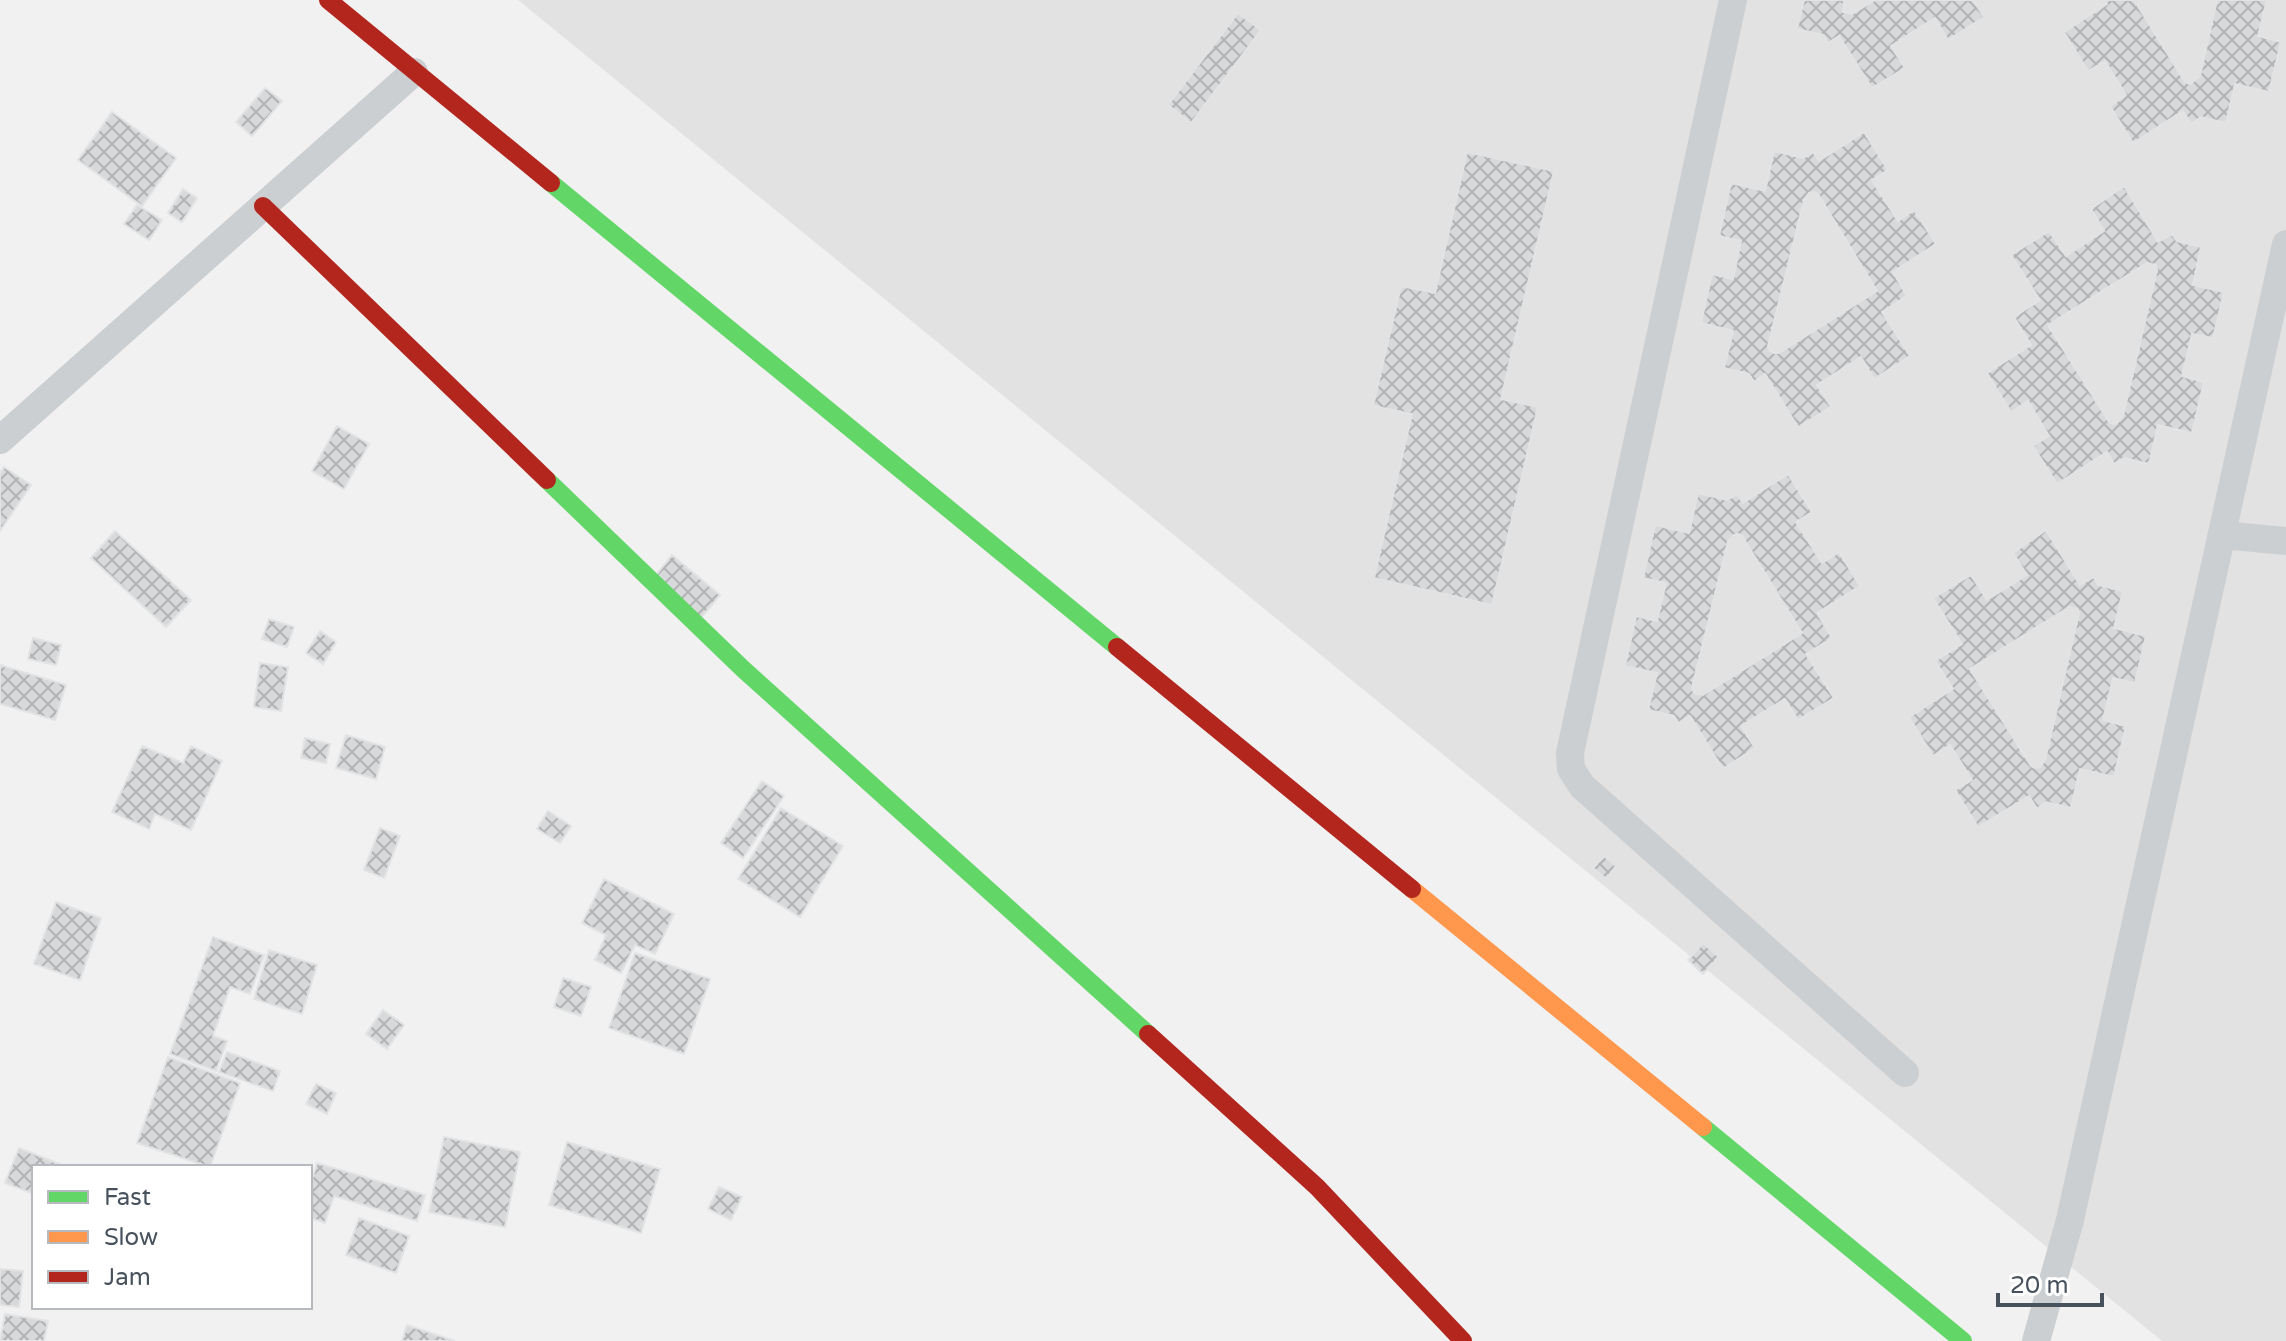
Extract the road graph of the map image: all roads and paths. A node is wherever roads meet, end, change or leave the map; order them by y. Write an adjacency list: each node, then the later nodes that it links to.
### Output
1 (328, 0): 3 (street)
2 (1733, 0): 9 (street)
3 (414, 72): 4 (street); 11 (street)
4 (263, 206): 6 (street); 10 (street)
5 (2286, 244): 7 (street)
6 (0, 440)
7 (2222, 535): 8 (street); 12 (street)
8 (2286, 541)
9 (1905, 1073)
10 (1463, 1341)
11 (1963, 1341)
12 (2036, 1341)

